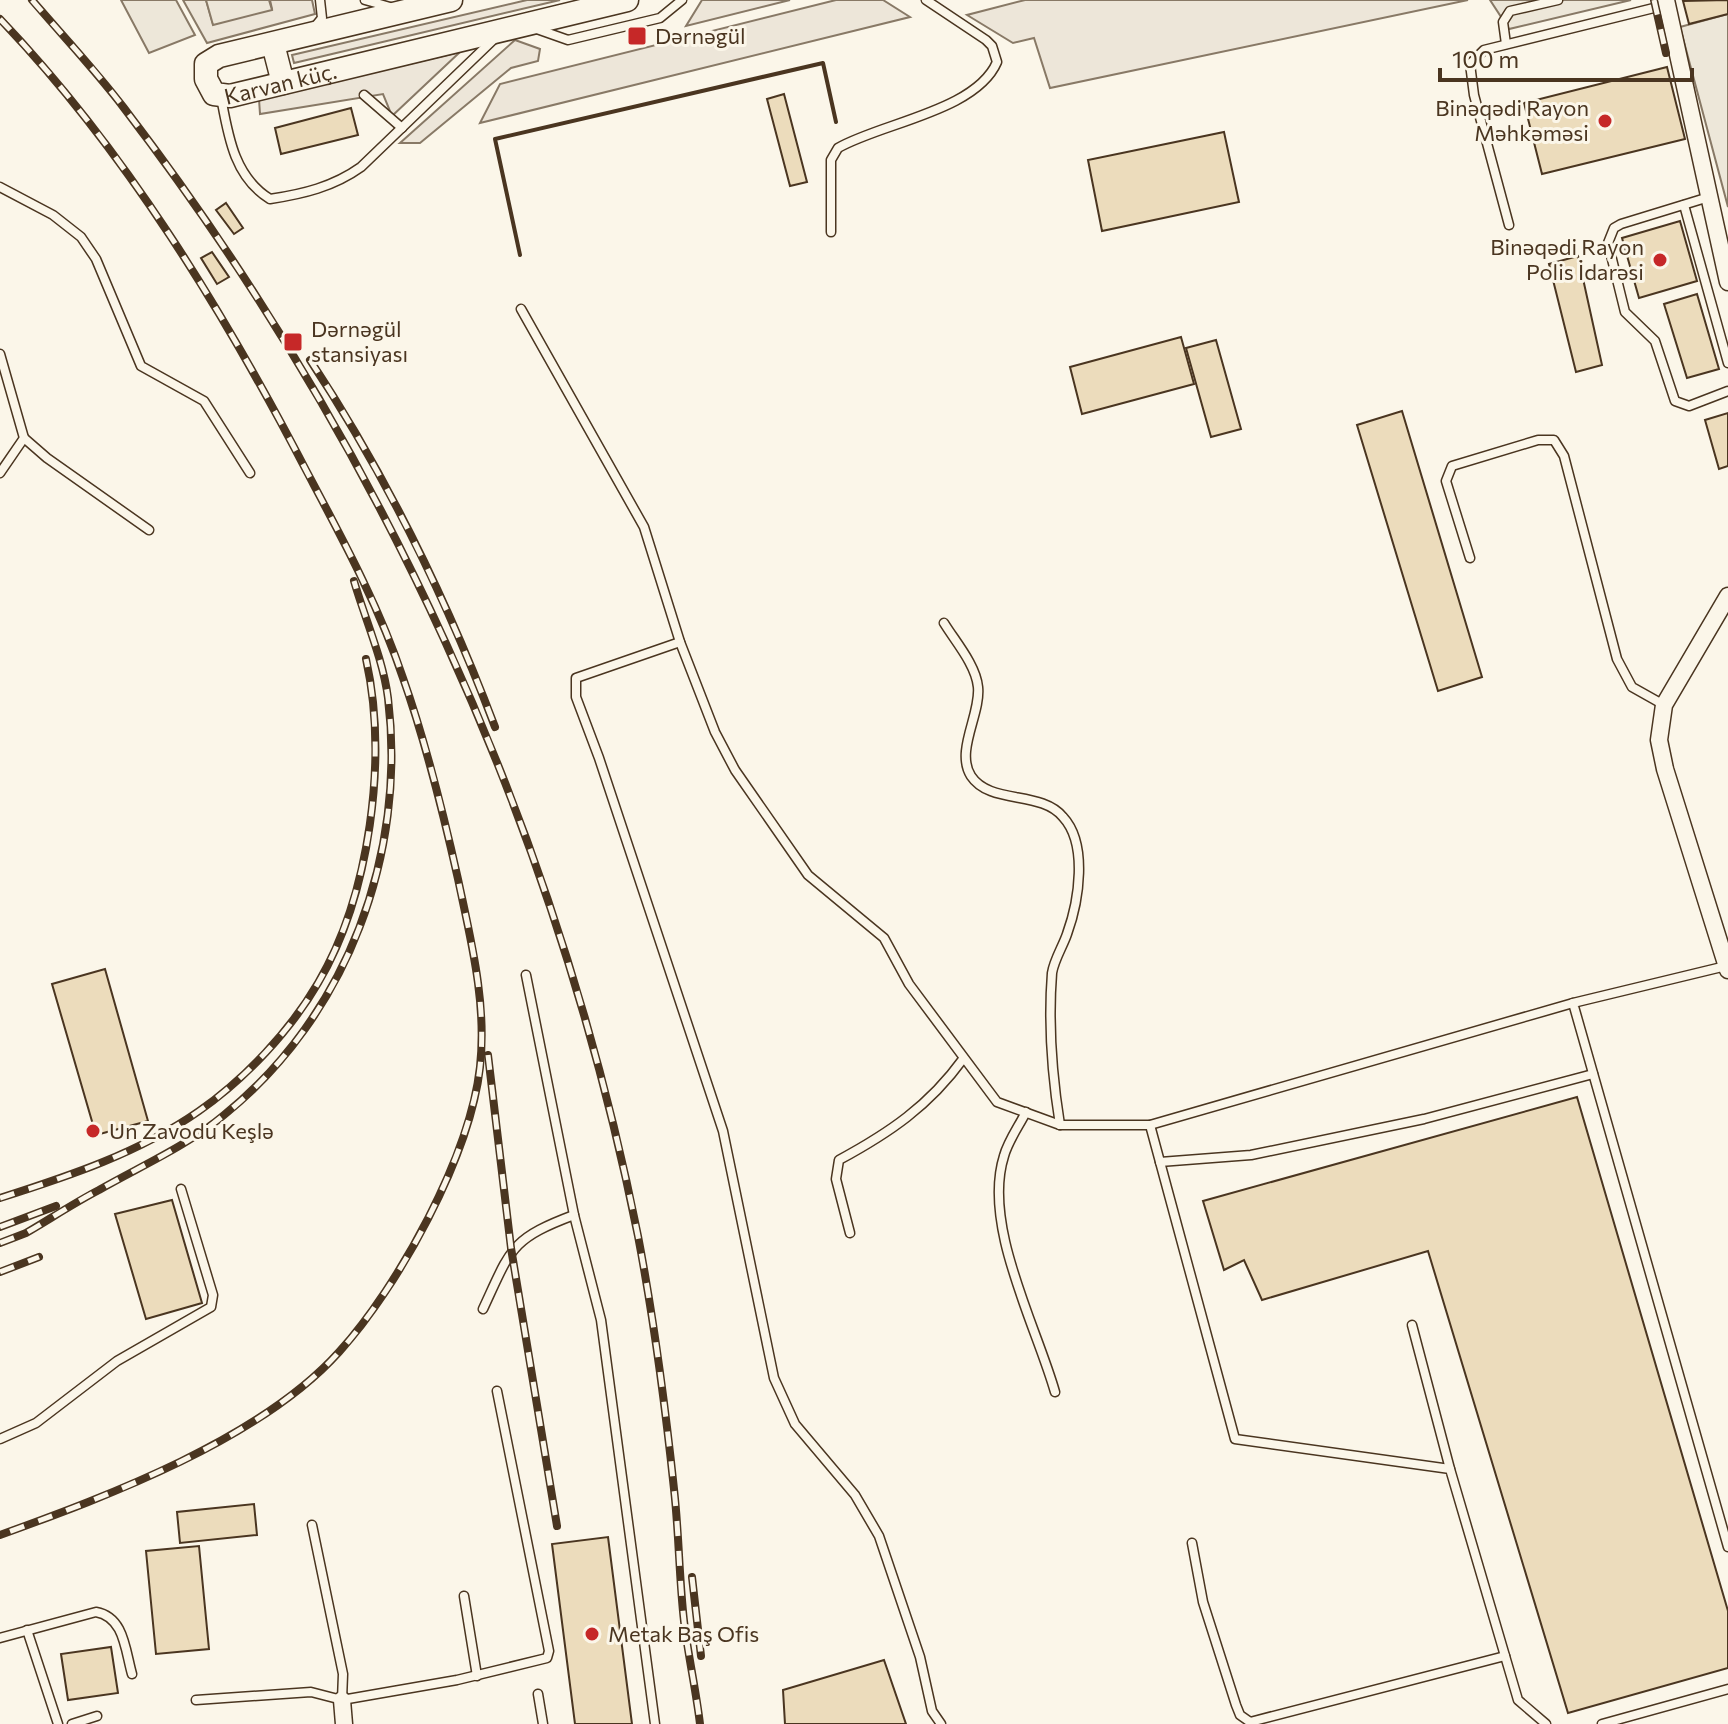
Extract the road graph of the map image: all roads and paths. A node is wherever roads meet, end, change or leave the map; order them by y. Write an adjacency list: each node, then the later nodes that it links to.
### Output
1 (320, 0): 12 (lane)
2 (365, 0): 9 (lane)
3 (451, 0): 9 (street, Karvan küç.)
4 (627, 0): 10 (street, Karvan küç.)
5 (682, 0): 10 (lane)
6 (926, 0): 23 (lane)
7 (1558, 0): 14 (lane)
8 (1666, 2): 14 (lane); 20 (street)
9 (402, 11): 12 (street, Karvan küç.)
10 (526, 25): 11 (street, Karvan küç.)
11 (503, 30): 15 (street, Karvan küç.); 18 (lane)
12 (310, 34): 13 (street, Karvan küç.)
13 (273, 44): 15 (street); 17 (street, Karvan küç.)
14 (1506, 44): 22 (lane)
15 (283, 83): 17 (street, Karvan küç.)
16 (364, 95): 18 (lane)
17 (221, 97): 18 (lane)
18 (402, 128)
19 (0, 187): 31 (lane)
20 (1710, 197): 21 (lane); 24 (street)
21 (1684, 205): 27 (lane); 28 (lane)
22 (1509, 225)
23 (831, 232)
24 (1728, 282)
25 (521, 309): 36 (lane)
26 (0, 354): 29 (lane)
27 (1728, 363)
28 (1728, 391)
29 (24, 438): 30 (lane); 32 (lane)
30 (0, 473)
31 (250, 473)
32 (149, 530)
33 (1470, 558): 37 (lane)
34 (1728, 596): 37 (street)
35 (944, 623): 44 (lane)
36 (680, 642): 41 (lane); 75 (lane)
37 (1664, 705): 38 (street)
38 (1727, 968): 40 (lane)
39 (526, 975): 48 (lane)
40 (1573, 1003): 42 (lane); 45 (lane)
41 (963, 1059): 43 (lane); 49 (lane)
42 (1593, 1074): 46 (lane); 58 (lane)
43 (1026, 1112): 44 (lane); 53 (lane)
44 (1060, 1125): 45 (lane)
45 (1150, 1125): 46 (lane)
46 (1160, 1162): 55 (lane)
47 (181, 1189): 54 (lane)
48 (574, 1215): 50 (lane); 74 (lane)
49 (850, 1233)
50 (483, 1309)
51 (1412, 1325): 55 (lane)
52 (497, 1391): 64 (lane)
53 (1055, 1392)
54 (0, 1439)
55 (1450, 1469): 62 (lane)
56 (312, 1525): 68 (lane)
57 (1192, 1543): 62 (lane)
58 (1728, 1547)
59 (464, 1596): 64 (lane)
60 (27, 1630): 61 (lane); 63 (lane); 70 (lane)
61 (0, 1638)
62 (1505, 1656): 76 (lane)
63 (132, 1674)
64 (477, 1676): 68 (lane)
65 (1728, 1689): 77 (lane)
66 (538, 1694): 73 (lane)
67 (196, 1700): 68 (lane)
68 (342, 1700): 72 (street)
69 (97, 1716): 71 (lane)
70 (58, 1724)
71 (72, 1724)
72 (344, 1724)
73 (543, 1724)
74 (655, 1724)
75 (941, 1724)
76 (1546, 1724)
77 (1602, 1724)

